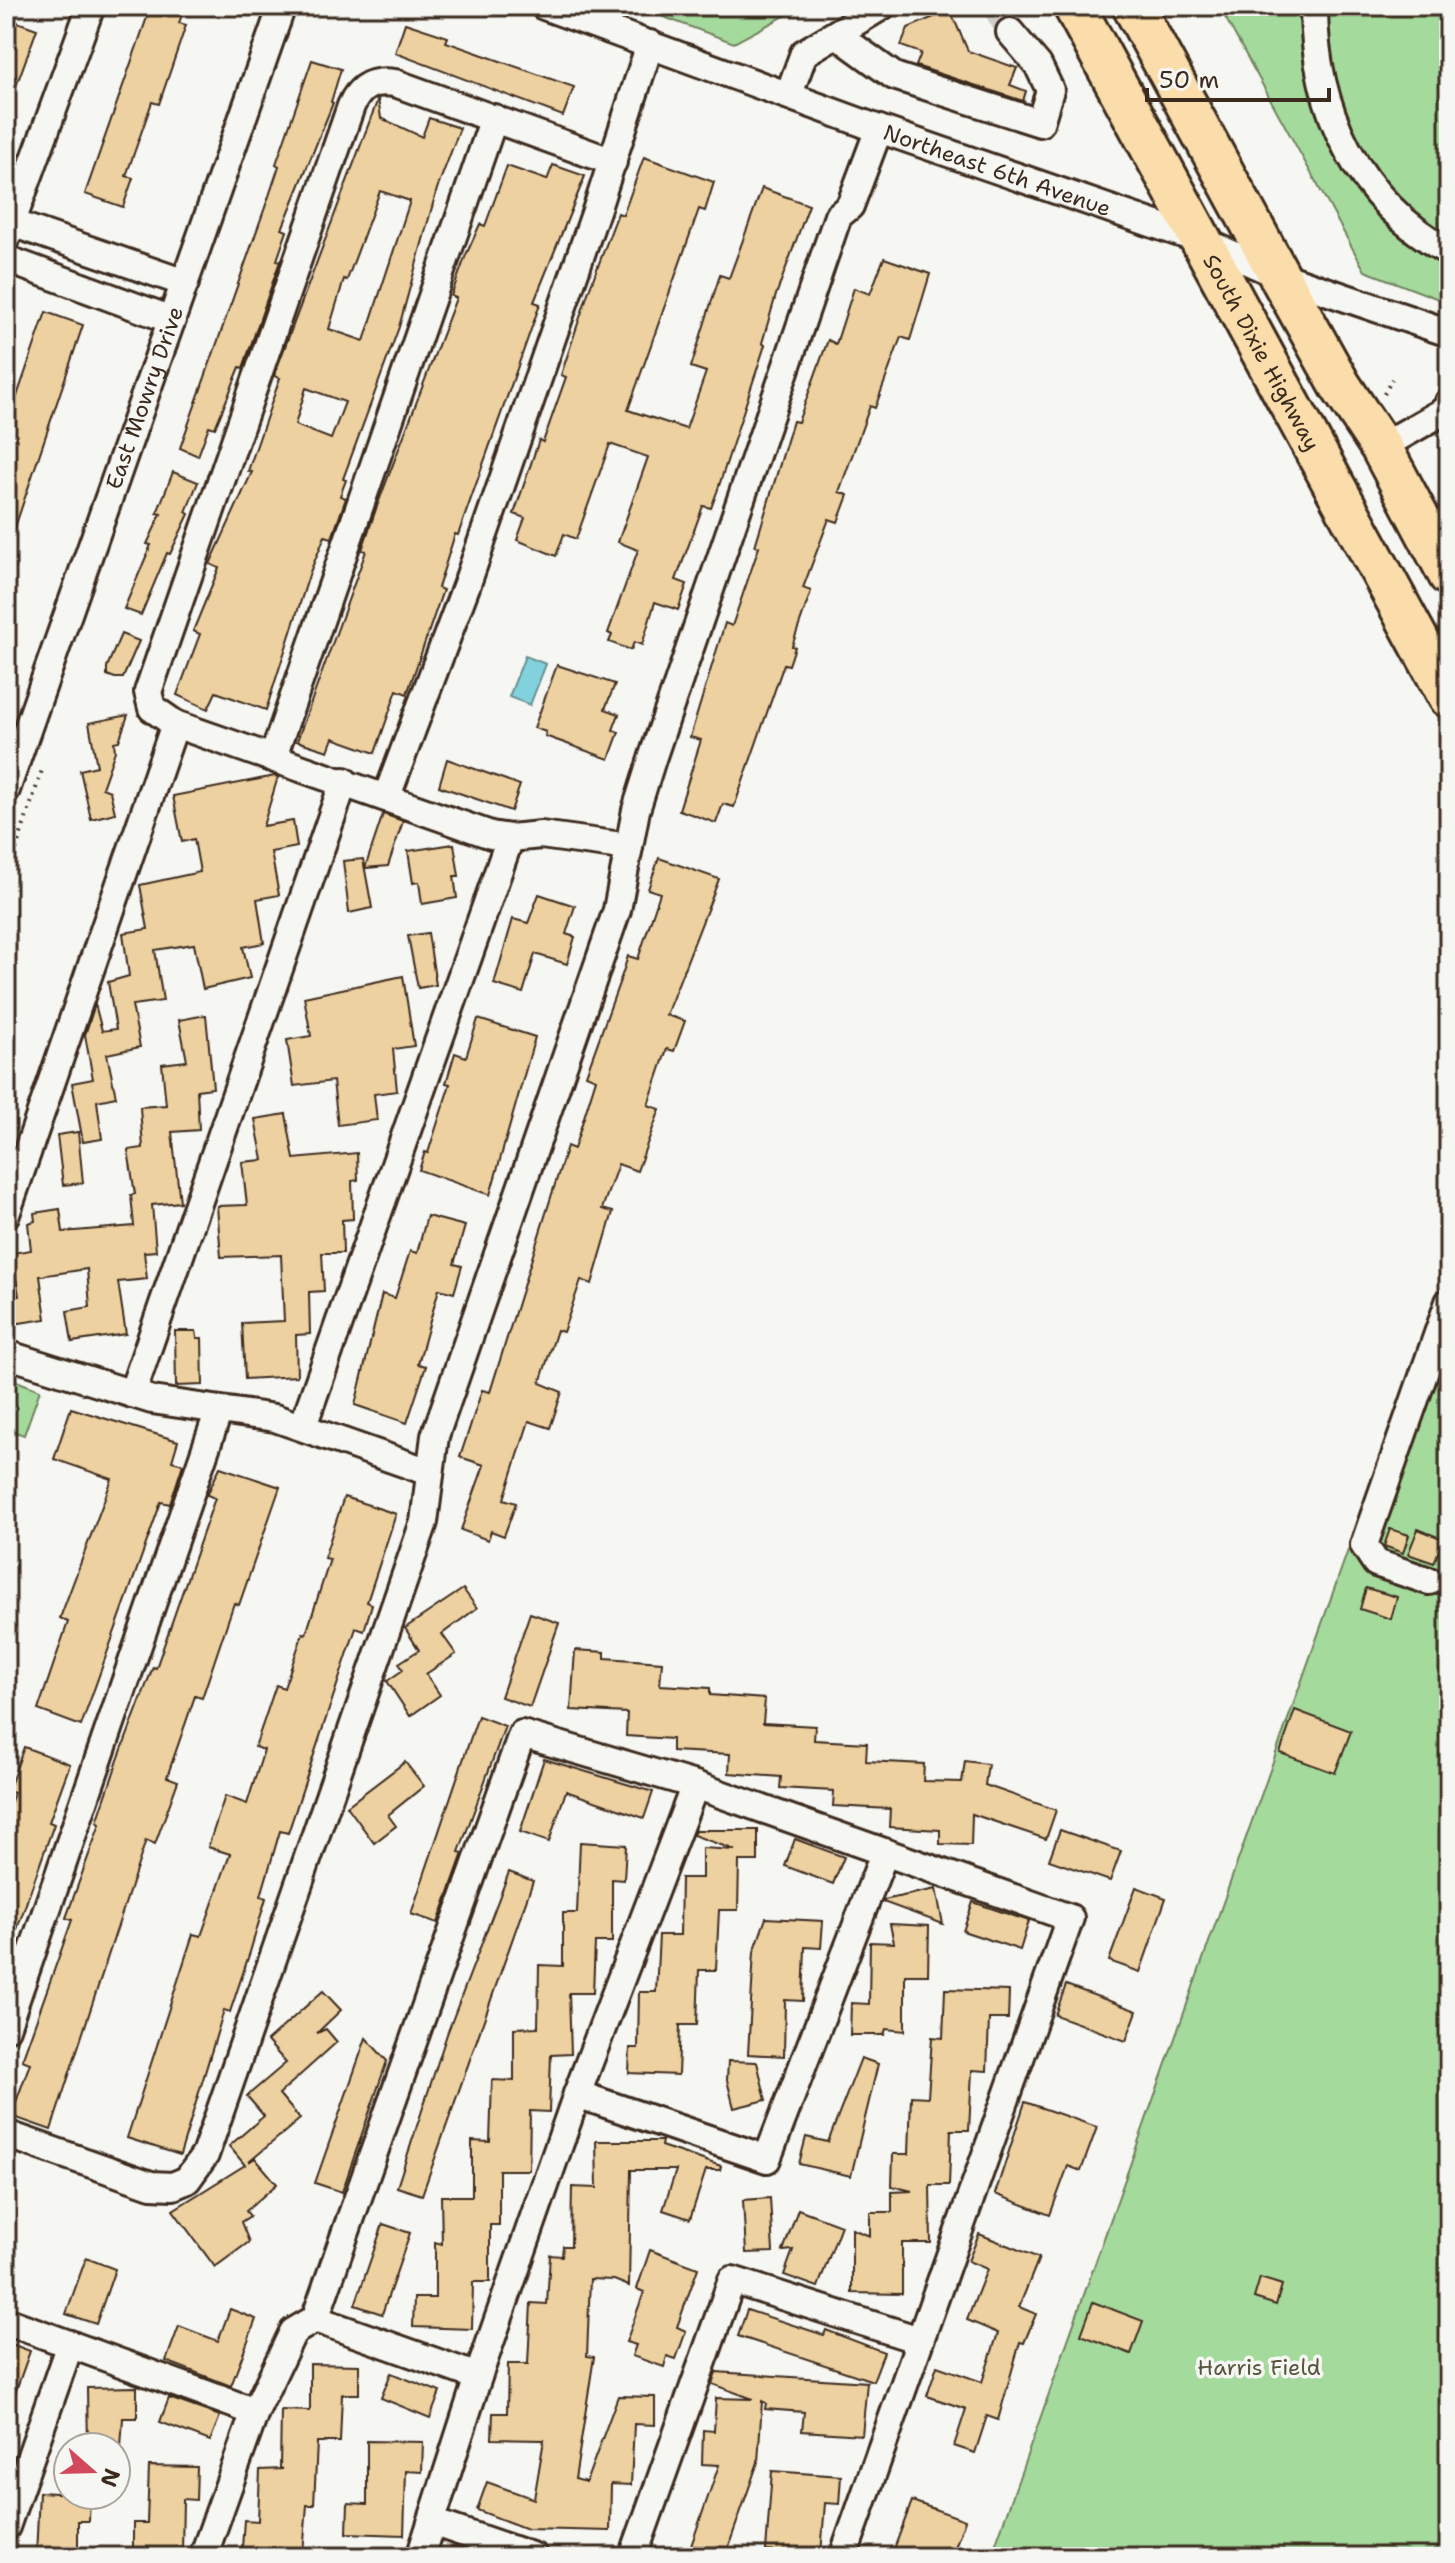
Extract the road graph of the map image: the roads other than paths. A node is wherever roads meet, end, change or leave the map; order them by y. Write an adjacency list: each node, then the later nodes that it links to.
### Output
1 (91, 6): 15 (street)
2 (282, 6): 20 (street, East Mowry Drive)
3 (544, 6): 10 (street, Northeast 6th Avenue)
4 (882, 6): 9 (street)
5 (1074, 6): 16 (highway, South Dixie Highway)
6 (1133, 6): 19 (highway)
7 (1314, 6): 17 (street)
8 (1010, 32): 9 (street)
9 (836, 34): 11 (street)
10 (650, 44): 11 (street, Northeast 6th Avenue); 14 (street)
11 (789, 94): 13 (street, Northeast 6th Avenue)
12 (494, 118): 14 (street); 27 (street); 28 (street)
13 (870, 125): 16 (street, Northeast 6th Avenue); 33 (street)
14 (613, 162): 31 (street)
15 (8, 228): 20 (street)
16 (1200, 240): 19 (street, Northeast 6th Avenue); 26 (highway, South Dixie Highway)
17 (1449, 252)
18 (6, 259): 21 (street)
19 (1279, 275): 22 (street, Northeast 6th Avenue); 24 (highway)
20 (185, 283): 21 (street, East Mowry Drive)
21 (172, 320): 30 (street, East Mowry Drive)
22 (1449, 333)
23 (1448, 409): 24 (street)
24 (1381, 447): 25 (highway)
25 (1449, 575)
26 (1449, 697)
27 (175, 724): 28 (street); 34 (street)
28 (273, 757): 29 (street)
29 (344, 781): 31 (street); 37 (street)
30 (6, 790)
31 (387, 796): 32 (street)
32 (510, 838): 33 (street); 39 (street)
33 (629, 847): 40 (street)
34 (6, 1214)
35 (1449, 1302): 41 (street)
36 (6, 1354): 37 (street)
37 (132, 1394): 38 (street)
38 (219, 1410): 39 (street); 44 (street)
39 (303, 1426): 40 (street)
40 (429, 1472): 46 (street)
41 (1429, 1581)
42 (695, 1785): 43 (street); 45 (street); 47 (street)
43 (884, 1854): 45 (street); 49 (street)
44 (6, 2028)
45 (577, 2094): 51 (street)
46 (6, 2134)
47 (315, 2319): 51 (street); 52 (street)
48 (6, 2321): 50 (street)
49 (919, 2340): 58 (street); 59 (street)
50 (70, 2344): 52 (street); 54 (street)
51 (478, 2377): 53 (street)
52 (255, 2412): 55 (street)
53 (432, 2522): 56 (street); 57 (street)
54 (6, 2527)
55 (203, 2557)
56 (420, 2557)
57 (534, 2557)
58 (633, 2557)
59 (843, 2557)

